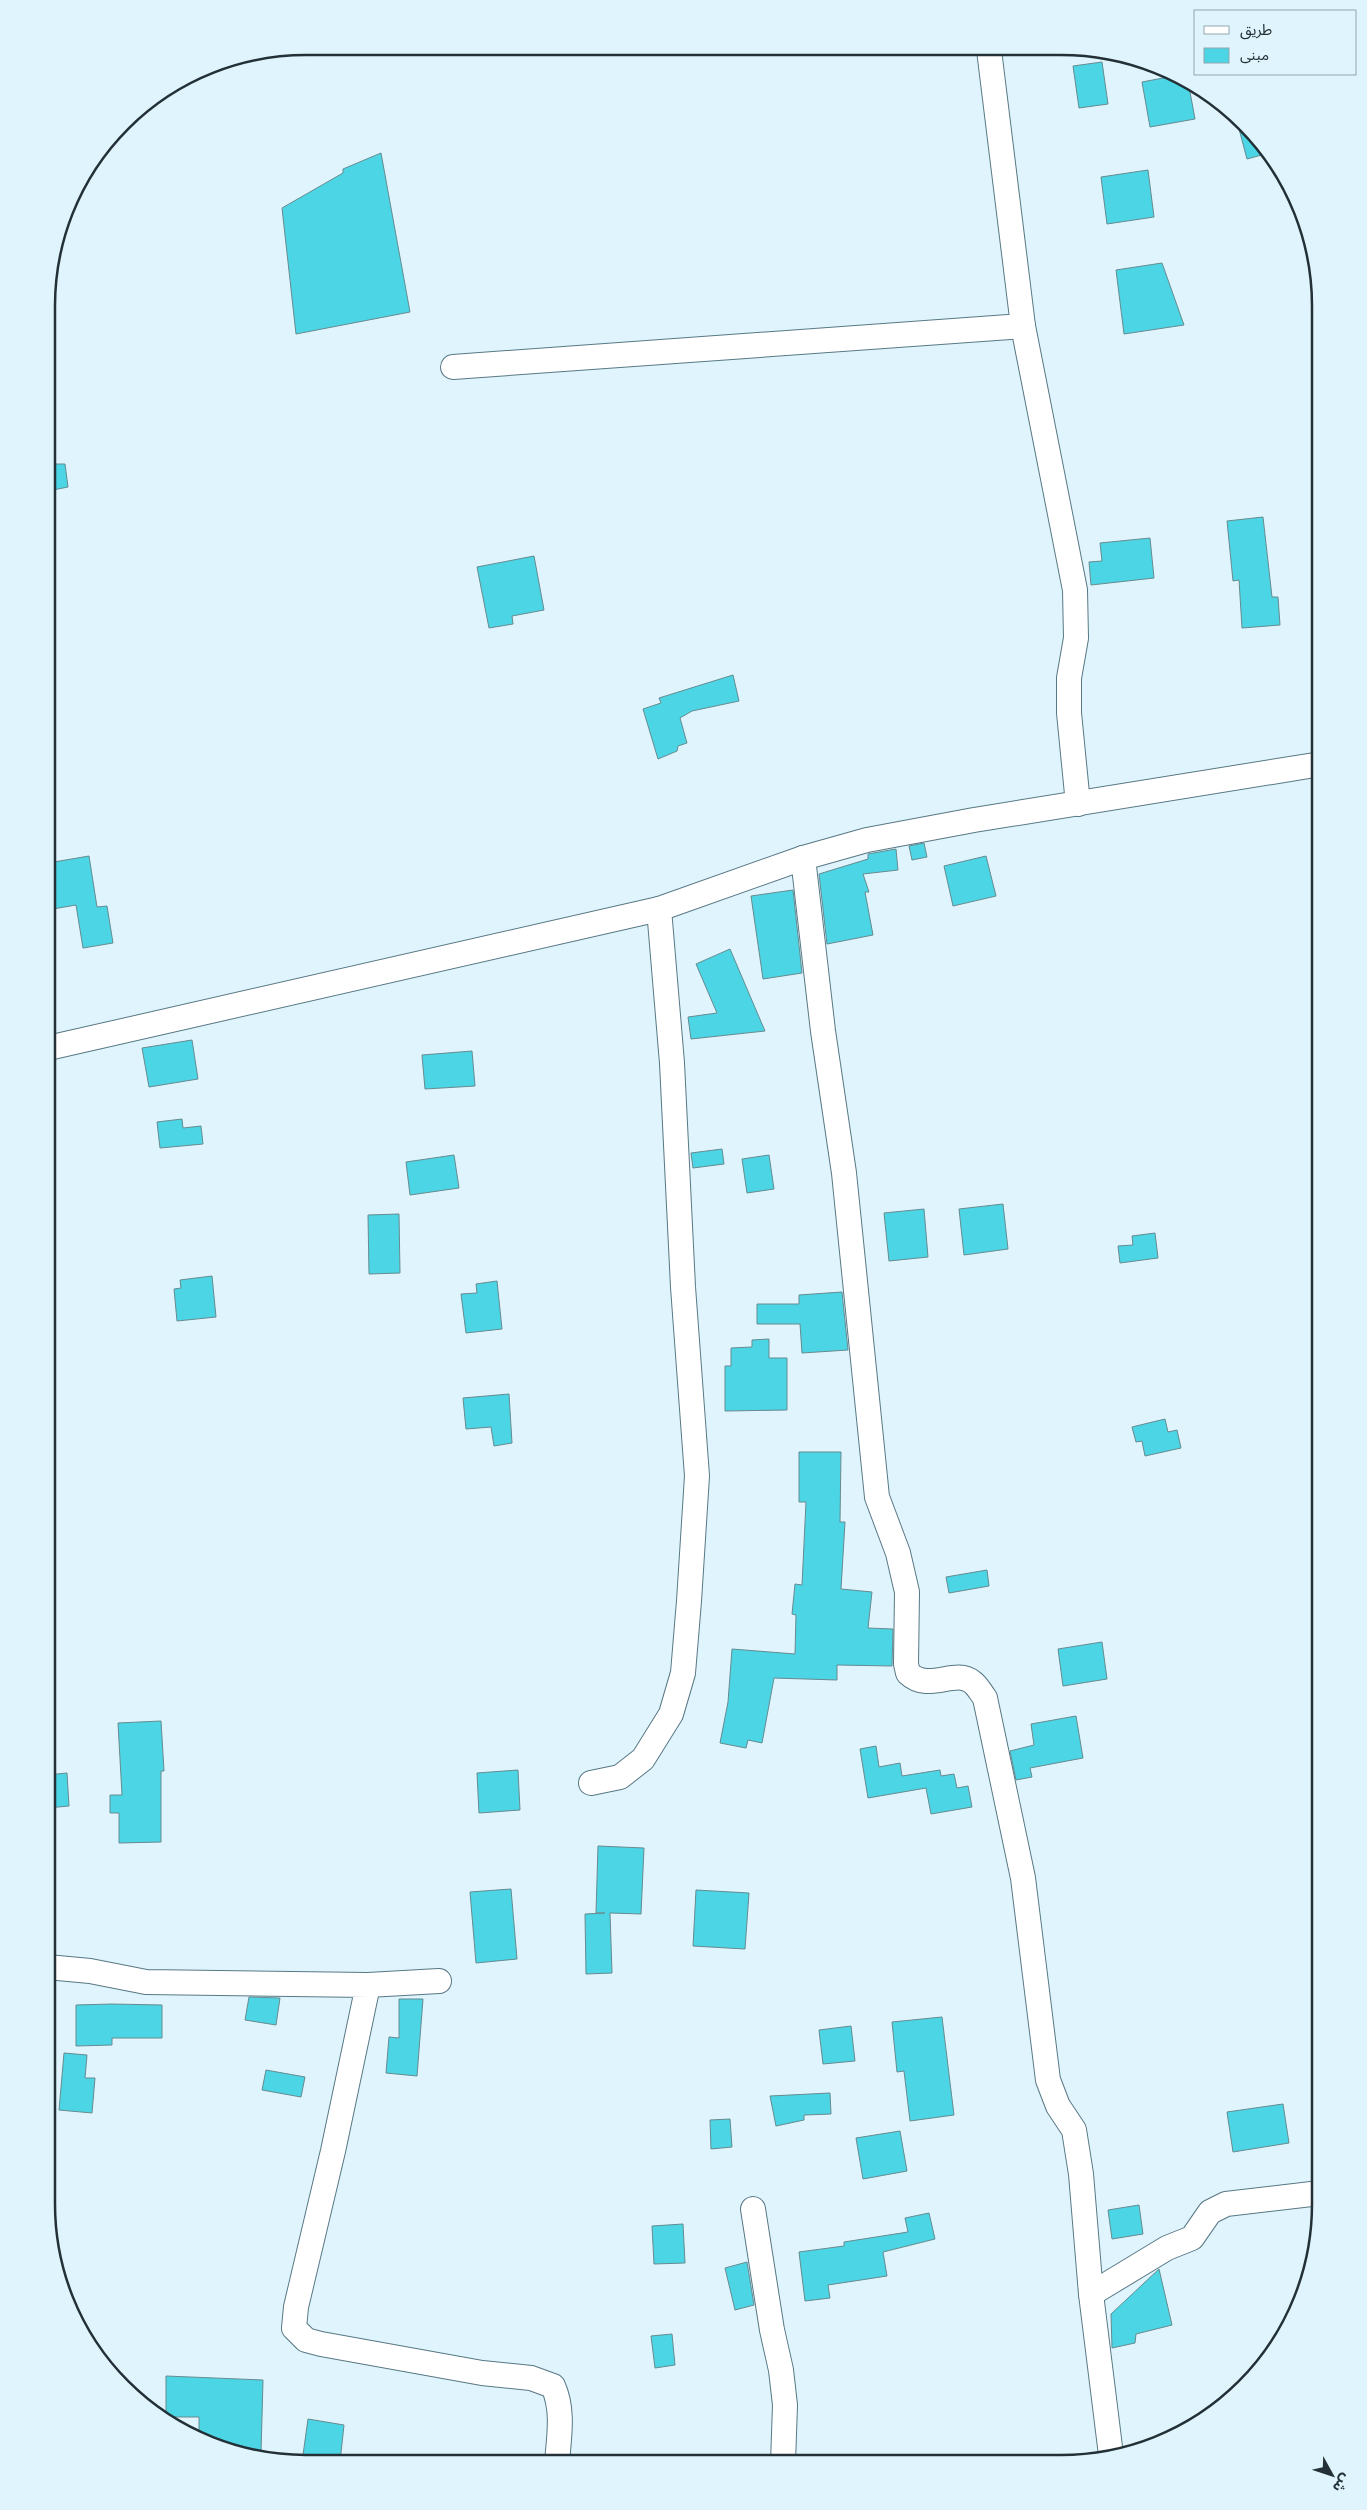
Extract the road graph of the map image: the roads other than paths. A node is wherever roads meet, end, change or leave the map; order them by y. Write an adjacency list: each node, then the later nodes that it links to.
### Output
1 (991, 55): 2 (street)
2 (1023, 326): 3 (street); 5 (street)
3 (453, 367)
4 (1312, 765): 5 (street)
5 (1078, 804): 6 (street)
6 (803, 858): 7 (street); 15 (street)
7 (659, 910): 8 (street); 9 (street)
8 (55, 1046)
9 (591, 1783)
10 (55, 1968): 12 (street)
11 (439, 1981): 12 (street)
12 (368, 1985): 17 (street)
13 (1312, 2194): 15 (street)
14 (753, 2209): 18 (street)
15 (1091, 2294): 16 (street)
16 (1111, 2450)
17 (558, 2455)
18 (783, 2455)

